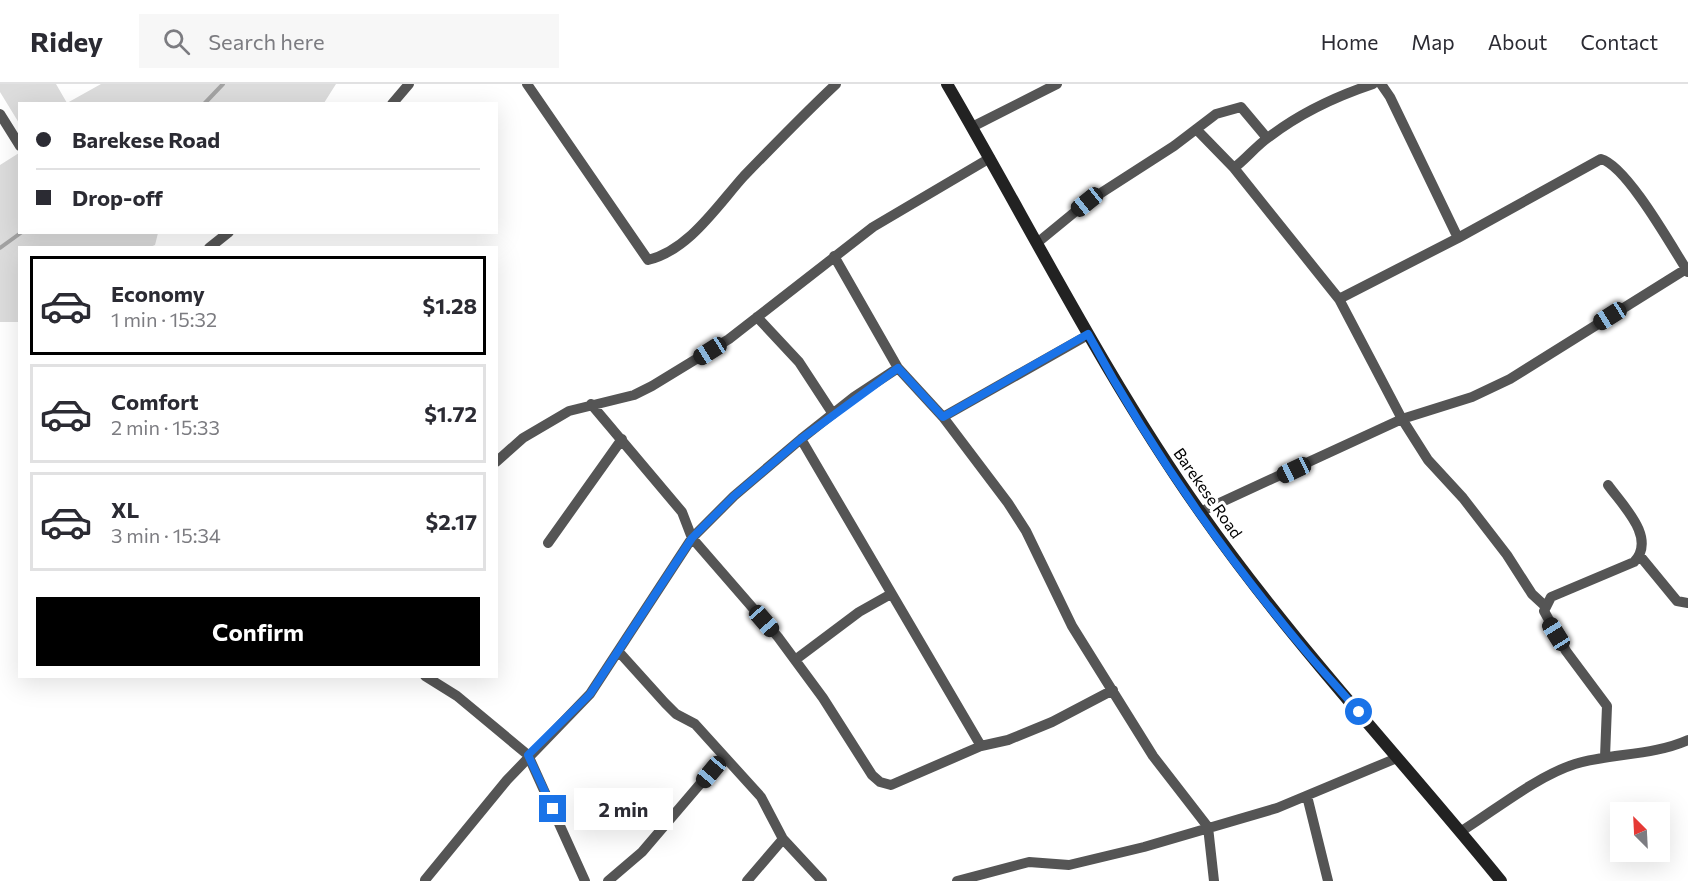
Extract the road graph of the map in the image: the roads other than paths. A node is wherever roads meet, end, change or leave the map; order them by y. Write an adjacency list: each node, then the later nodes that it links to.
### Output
1 (409, 84): 8 (street)
2 (527, 84): 3 (street)
3 (836, 84)
4 (947, 84): 10 (main road, Barekese Road)
5 (1057, 84): 10 (street)
6 (1373, 84): 12 (street)
7 (1381, 84): 17 (street)
8 (394, 102)
9 (0, 114): 13 (street)
10 (972, 127): 14 (main road, Barekese Road)
11 (1197, 130): 12 (street); 15 (street); 18 (street)
12 (1267, 138): 15 (street)
13 (18, 143)
14 (990, 158): 18 (main road, Barekese Road); 20 (street)
15 (1234, 168): 22 (street)
16 (226, 234): 19 (street)
17 (1458, 238): 21 (street); 22 (street)
18 (1037, 243): 24 (main road, Barekese Road)
19 (212, 246)
20 (834, 256): 23 (street); 25 (street)
21 (1687, 270): 29 (street)
22 (1339, 299): 29 (street)
23 (757, 317): 26 (street); 27 (street)
24 (1088, 334): 28 (street); 34 (main road, Barekese Road)
25 (898, 368): 27 (street); 28 (street)
26 (591, 404): 30 (street); 32 (street)
27 (832, 414): 31 (street)
28 (943, 417): 44 (street)
29 (1402, 419): 34 (street); 40 (street)
30 (621, 439): 35 (street); 36 (street)
31 (801, 439): 35 (street); 38 (street)
32 (498, 460)
33 (1608, 485): 37 (street)
34 (1200, 512): 50 (main road, Barekese Road)
35 (692, 538): 41 (street); 42 (street)
36 (548, 543)
37 (1640, 556): 39 (street); 40 (street)
38 (891, 594): 42 (street); 46 (street)
39 (1688, 603)
40 (1545, 606): 49 (street)
41 (619, 652): 47 (street); 48 (street)
42 (795, 660): 46 (street)
43 (428, 678): 47 (street)
44 (1113, 690): 46 (street); 52 (street)
45 (1688, 741): 49 (street)
46 (981, 746)
47 (528, 755): 55 (street); 56 (street)
48 (724, 756): 54 (street); 57 (street)
49 (1605, 757): 53 (street)
50 (1397, 758): 51 (street); 53 (main road, Barekese Road)
51 (1307, 796): 52 (street); 62 (street)
52 (1208, 827): 60 (street); 61 (street)
53 (1460, 832): 63 (main road, Barekese Road)
54 (783, 839): 58 (street); 59 (street)
55 (424, 880)
56 (585, 881)
57 (608, 881)
58 (747, 881)
59 (822, 881)
60 (957, 881)
61 (1214, 881)
62 (1328, 881)
63 (1501, 881)

